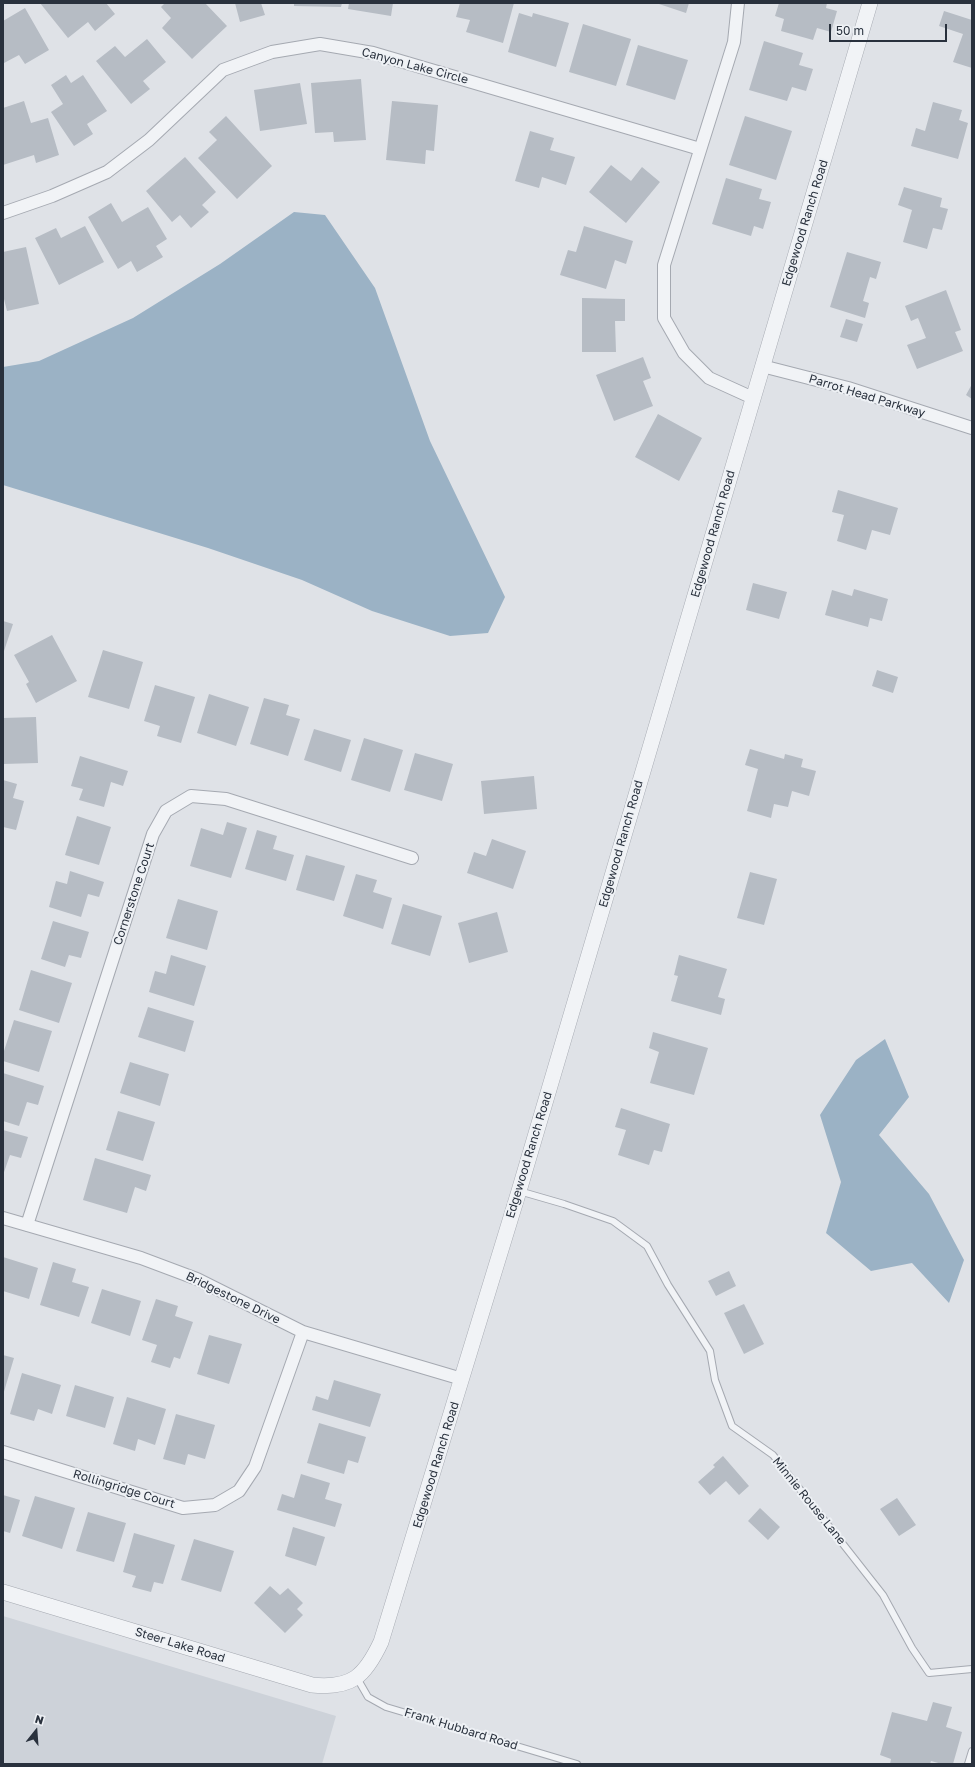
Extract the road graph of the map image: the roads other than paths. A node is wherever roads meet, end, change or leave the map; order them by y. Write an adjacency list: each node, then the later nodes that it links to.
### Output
1 (738, 3): 3 (street)
2 (870, 3): 5 (street, Edgewood Ranch Road)
3 (700, 149): 4 (street, Canyon Lake Circle); 6 (street)
4 (3, 213)
5 (762, 366): 6 (street, Edgewood Ranch Road); 7 (street, Parrot Head Parkway)
6 (753, 398): 9 (street, Edgewood Ranch Road)
7 (972, 428)
8 (412, 858): 11 (street, Cornerstone Court)
9 (519, 1191): 13 (street, Edgewood Ranch Road); 16 (lane, Minnie Rouse Lane)
10 (3, 1218): 11 (street, Bridgestone Drive)
11 (27, 1225): 12 (street, Bridgestone Drive)
12 (303, 1332): 13 (street, Bridgestone Drive); 14 (street, Rollingridge Court)
13 (462, 1379): 17 (street, Edgewood Ranch Road)
14 (3, 1452)
15 (3, 1592): 17 (street, Steer Lake Road)
16 (972, 1669)
17 (357, 1678): 19 (lane, Frank Hubbard Road)
18 (972, 1751): 20 (lane)
19 (577, 1764)
20 (968, 1764)

